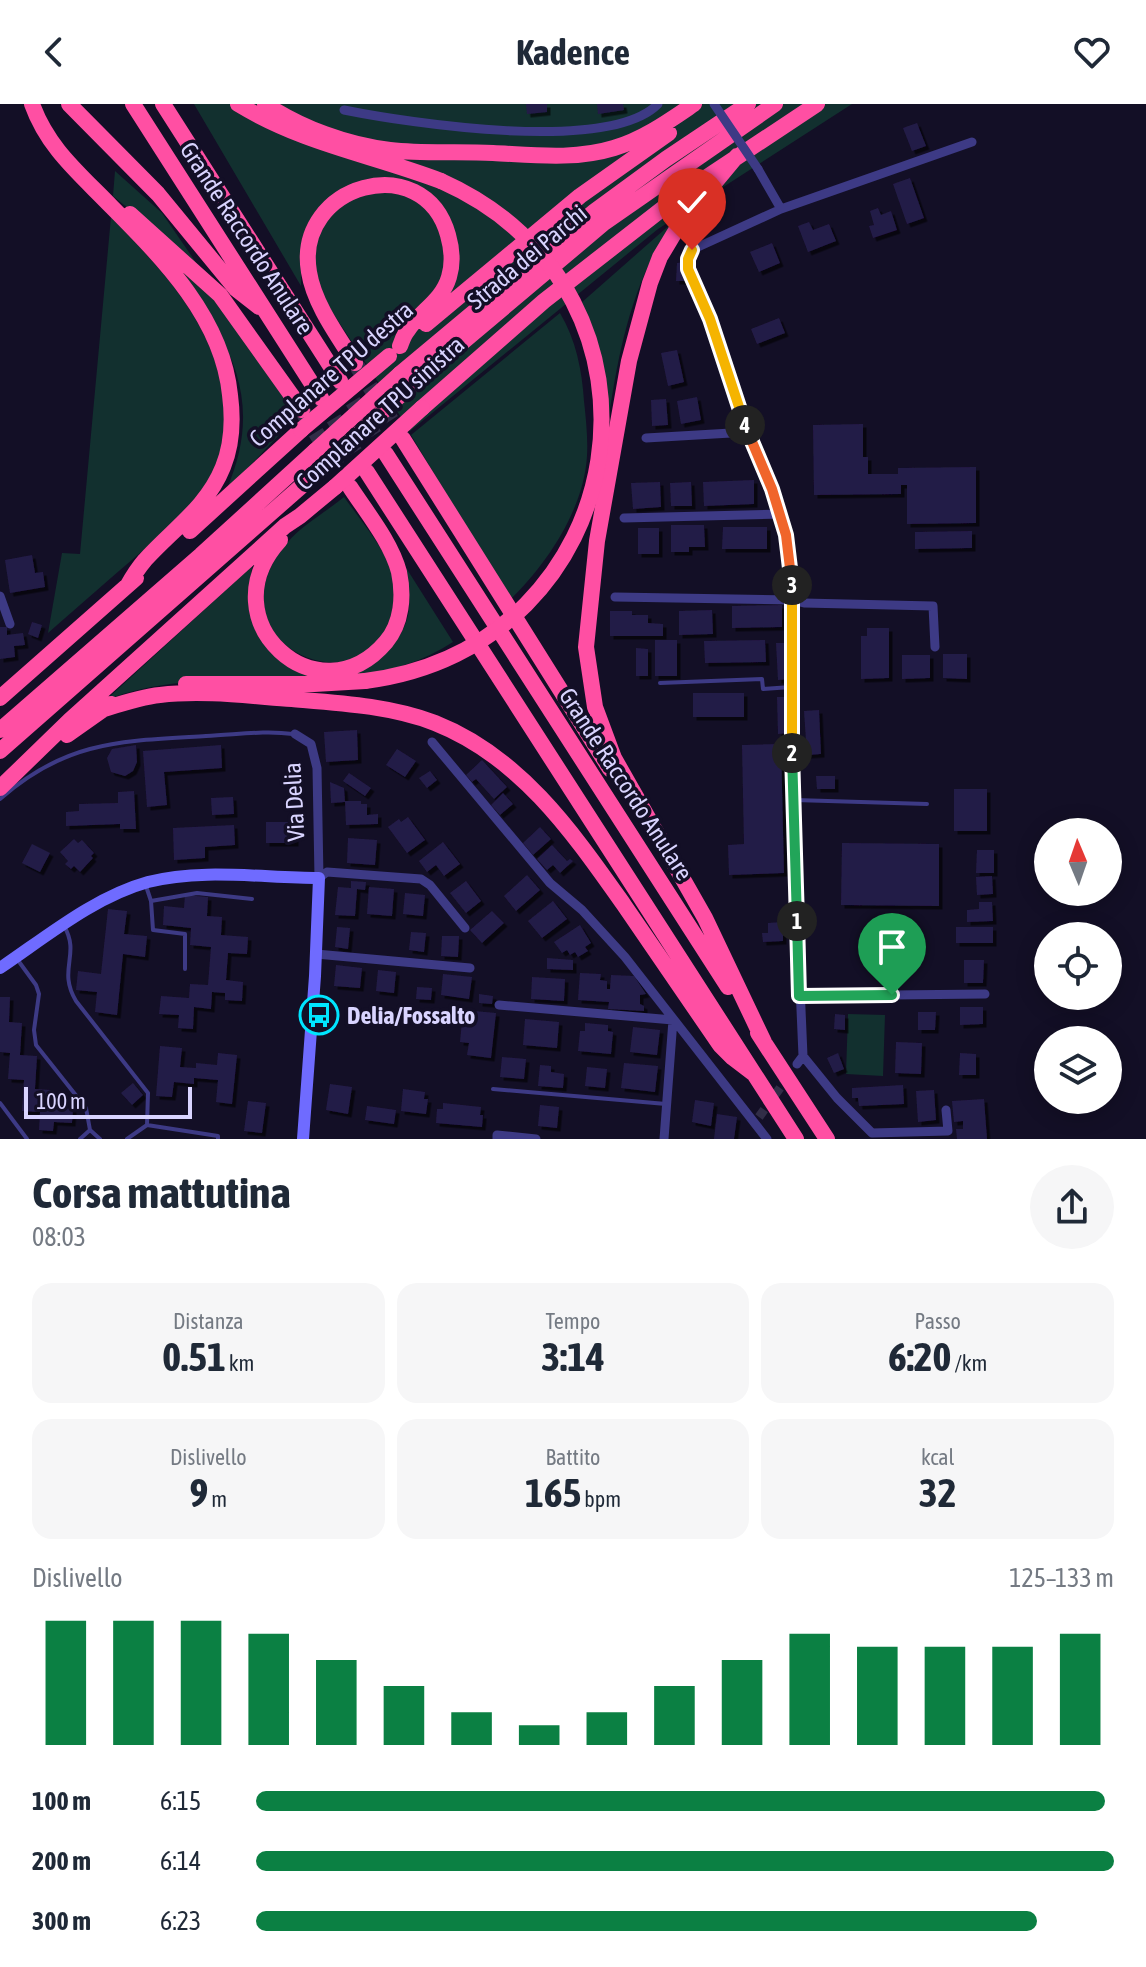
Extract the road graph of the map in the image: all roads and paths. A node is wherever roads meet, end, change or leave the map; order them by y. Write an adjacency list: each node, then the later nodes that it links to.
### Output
1 (32, 104): 18 (highway)
2 (69, 104): 20 (highway)
3 (133, 104): 20 (highway, Grande Raccordo Anulare)
4 (163, 104): 23 (highway, Grande Raccordo Anulare)
5 (238, 104): 45 (highway, bridge)
6 (265, 104): 16 (highway)
7 (286, 104): 16 (highway)
8 (658, 104): 14 (street)
9 (694, 104): 16 (highway)
10 (711, 104): 19 (street, bridge); 21 (highway, Complanare TPU destra)
11 (748, 104): 24 (highway, Strada dei Parchi)
12 (775, 104): 24 (highway, Strada dei Parchi)
13 (817, 104): 17 (highway, Complanare TPU sinistra)
14 (344, 110)
15 (972, 142): 19 (street)
16 (447, 151)
17 (737, 156): 32 (highway, Complanare TPU sinistra, bridge); 54 (highway)
18 (102, 197): 26 (highway); 36 (highway)
19 (781, 209): 27 (street)
20 (266, 311): 25 (highway, Grande Raccordo Anulare)
21 (394, 351): 22 (highway); 36 (highway, Complanare TPU destra, bridge)
22 (355, 363)
23 (340, 381)
24 (404, 382): 46 (highway, Strada dei Parchi, bridge); 49 (highway, Strada dei Parchi, bridge)
25 (321, 398)
26 (302, 410)
27 (748, 432): 28 (street); 33 (street)
28 (646, 438)
29 (403, 439): 54 (highway)
30 (386, 454): 72 (highway, Grande Raccordo Anulare)
31 (367, 472): 73 (highway, Grande Raccordo Anulare)
32 (342, 487): 34 (highway, Complanare TPU sinistra); 34 (highway)
33 (780, 514): 35 (street); 39 (street)
34 (300, 516): 50 (highway, Complanare TPU sinistra)
35 (624, 518)
36 (128, 585): 44 (highway, Complanare TPU destra)
37 (0, 596): 40 (street)
38 (615, 597): 39 (street)
39 (792, 600): 41 (street); 43 (street)
40 (10, 624)
41 (935, 647)
42 (660, 683): 43 (lane)
43 (791, 687): 52 (street)
44 (0, 698)
45 (101, 710): 50 (highway); 73 (highway)
46 (0, 730)
47 (295, 734): 51 (lane, Via Delia); 56 (street, Via Delia)
48 (432, 742): 71 (street)
49 (0, 751)
50 (0, 788)
51 (0, 799)
52 (793, 800): 53 (lane); 69 (street)
53 (927, 804)
54 (642, 812): 72 (highway)
55 (209, 875): 56 (street); 57 (street); 58 (lane)
56 (319, 878): 62 (street); 63 (street, Via Delia)
57 (145, 883): 60 (lane); 61 (street)
58 (207, 894): 59 (lane); 60 (lane)
59 (252, 899)
60 (151, 901): 67 (lane)
61 (64, 925): 64 (street); 78 (lane)
62 (465, 928)
63 (316, 954): 66 (street); 86 (street, Via Delia)
64 (16, 957): 65 (street); 79 (lane)
65 (0, 968)
66 (470, 968)
67 (185, 969)
68 (985, 994): 69 (street)
69 (799, 996): 80 (street)
70 (499, 1005): 71 (street)
71 (673, 1020): 76 (street); 90 (street)
72 (764, 1042): 92 (highway, Grande Raccordo Anulare)
73 (754, 1074): 91 (highway, Grande Raccordo Anulare)
74 (493, 1089): 76 (lane)
75 (0, 1103): 81 (lane)
76 (667, 1104): 89 (street)
77 (946, 1110): 80 (street)
78 (147, 1125): 84 (lane); 85 (lane)
79 (90, 1130): 82 (lane); 83 (lane)
80 (948, 1135)
81 (27, 1139)
82 (80, 1139)
83 (100, 1139)
84 (127, 1139)
85 (218, 1139)
86 (303, 1139)
87 (497, 1139): 88 (street)
88 (536, 1139)
89 (664, 1139)
90 (767, 1139)
91 (796, 1139)
92 (827, 1139)

